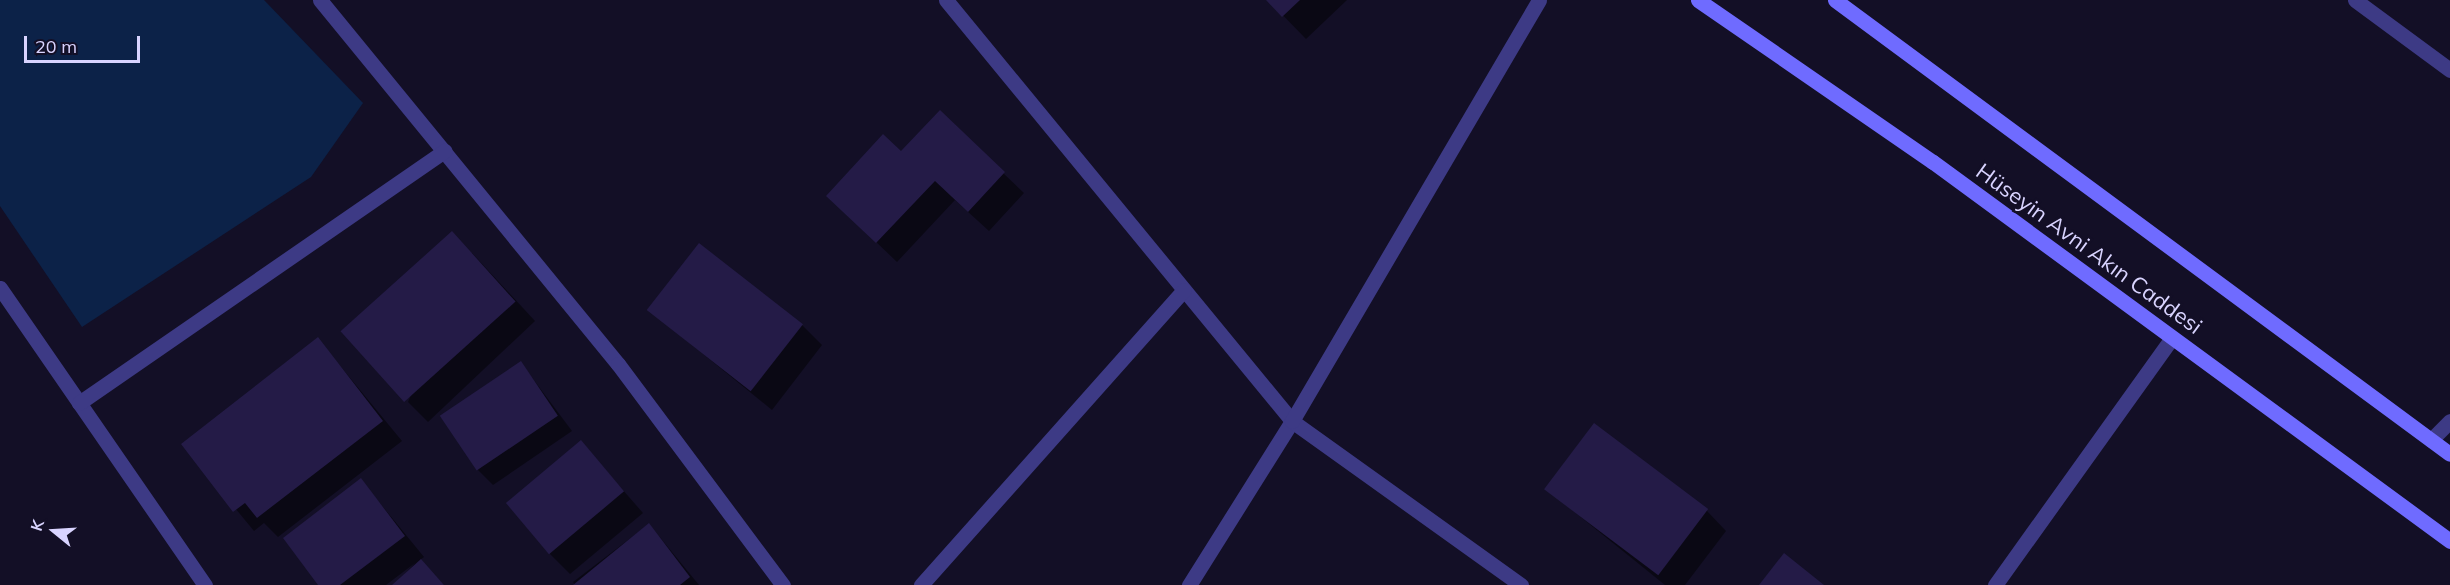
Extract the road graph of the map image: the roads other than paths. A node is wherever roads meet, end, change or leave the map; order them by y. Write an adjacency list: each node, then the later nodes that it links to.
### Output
1 (320, 0): 8 (street)
2 (946, 0): 10 (street)
3 (1539, 0): 13 (street)
4 (1698, 0): 11 (main road, Hüseyin Avni Akın Caddesi)
5 (1834, 0): 15 (main road)
6 (2355, 0): 7 (street)
7 (2450, 70)
8 (444, 152): 12 (street); 19 (street)
9 (0, 288): 12 (street)
10 (1184, 290): 13 (street); 20 (street)
11 (2172, 338): 17 (main road, Hüseyin Avni Akın Caddesi); 23 (street)
12 (79, 403): 18 (street)
13 (1292, 421): 21 (street); 22 (street)
14 (2450, 421): 15 (street)
15 (2431, 440): 16 (main road)
16 (2450, 454)
17 (2450, 541)
18 (205, 585)
19 (783, 585)
20 (921, 585)
21 (1189, 585)
22 (1521, 585)
23 (1995, 585)

